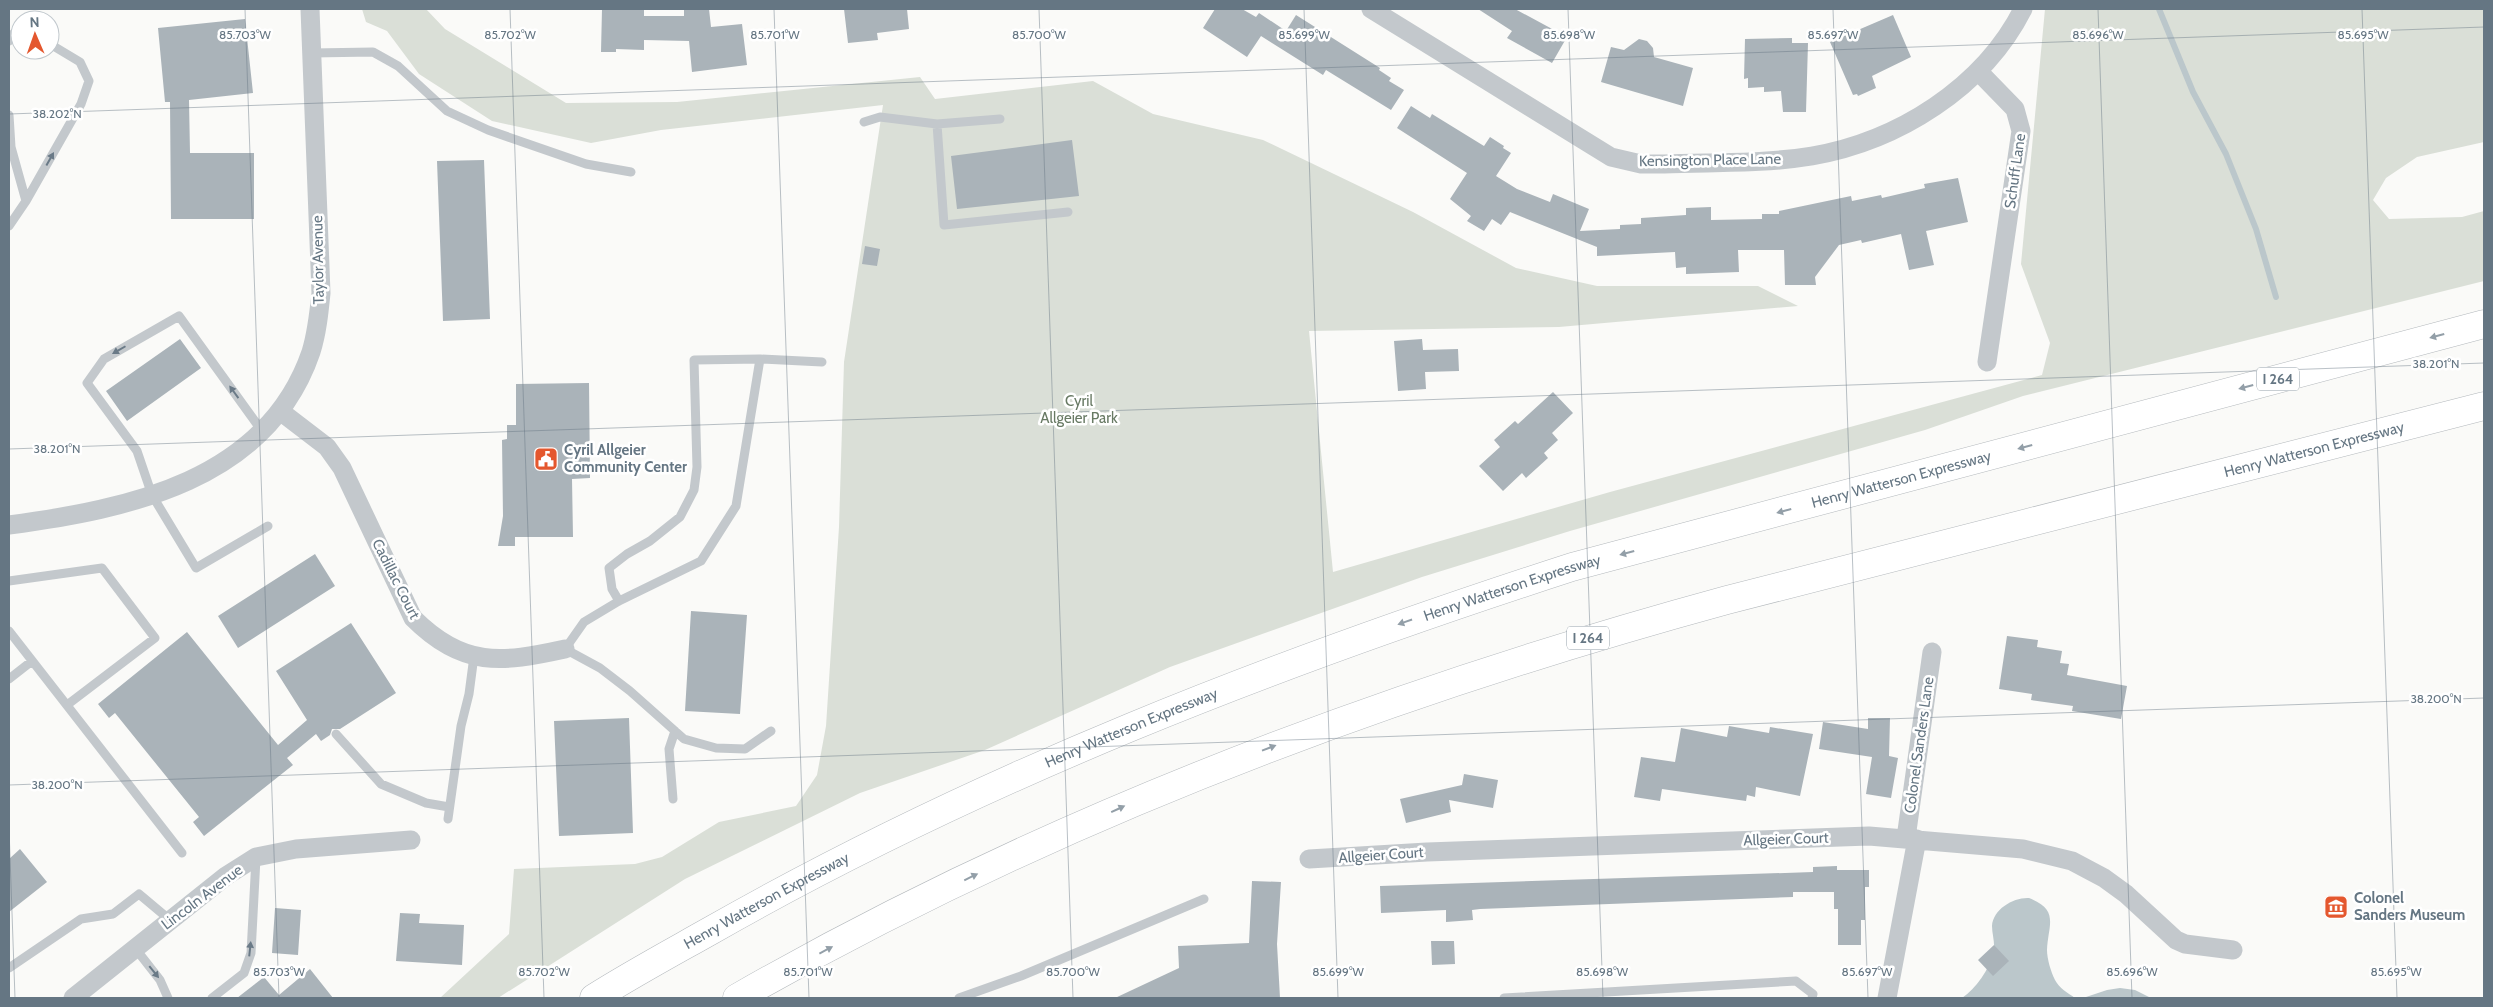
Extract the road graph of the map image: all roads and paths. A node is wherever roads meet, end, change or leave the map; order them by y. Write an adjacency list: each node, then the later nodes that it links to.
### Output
1 (310, 9): 5 (street, Taylor Avenue)
2 (1371, 9): 6 (street, Kensington Place Lane)
3 (2023, 9): 6 (street)
4 (60, 50): 12 (lane, one-way to 4)
5 (312, 53): 11 (lane); 20 (street, Taylor Avenue)
6 (1978, 71): 18 (street, Schuff Lane)
7 (9, 115): 12 (lane)
8 (1000, 119): 10 (lane)
9 (864, 122): 10 (lane)
10 (937, 124): 13 (lane)
11 (631, 172)
12 (26, 201): 14 (lane)
13 (1068, 212)
14 (9, 226)
15 (2484, 324): 53 (highway, Henry Watterson Expressway / I 264, one-way to 53)
16 (760, 359): 17 (lane); 26 (lane); 26 (lane)
17 (822, 362)
18 (1987, 362)
19 (2484, 406): 54 (highway, Henry Watterson Expressway / I 264, one-way to 19)
20 (280, 411): 21 (street, Taylor Avenue); 30 (street, Cadillac Court)
21 (262, 431): 22 (street, Taylor Avenue); 22 (lane, one-way to 22)
22 (152, 495): 23 (street, Taylor Avenue); 24 (lane)
23 (9, 525)
24 (268, 526)
25 (9, 581): 33 (lane)
26 (619, 601): 28 (lane)
27 (9, 631): 31 (lane)
28 (566, 649): 30 (street, Cadillac Court); 34 (lane)
29 (1932, 652): 40 (street, Colonel Sanders Lane)
30 (474, 656): 38 (lane)
31 (32, 661): 32 (lane); 33 (lane)
32 (9, 679)
33 (67, 705): 42 (lane)
34 (675, 731): 35 (lane); 37 (lane)
35 (771, 731)
36 (336, 734): 38 (lane)
37 (673, 799)
38 (450, 807): 39 (lane)
39 (448, 819)
40 (1912, 839): 44 (street, Allgeier Court); 48 (street, Allgeier Court); 58 (street, Colonel Sanders Lane)
41 (412, 840): 43 (street, Lincoln Avenue)
42 (182, 853)
43 (256, 857): 46 (street, Lincoln Avenue); 52 (lane, one-way to 43)
44 (1309, 859)
45 (1204, 899): 55 (lane)
46 (170, 920): 47 (street, Lincoln Avenue); 49 (lane)
47 (135, 948): 50 (street, Lincoln Avenue); 51 (lane, one-way to 51)
48 (2233, 950)
49 (9, 968)
50 (73, 998)
51 (168, 998)
52 (212, 998)
53 (594, 998)
54 (737, 998)
55 (959, 998)
56 (1504, 998): 57 (lane)
57 (1812, 998)
58 (1887, 998)

